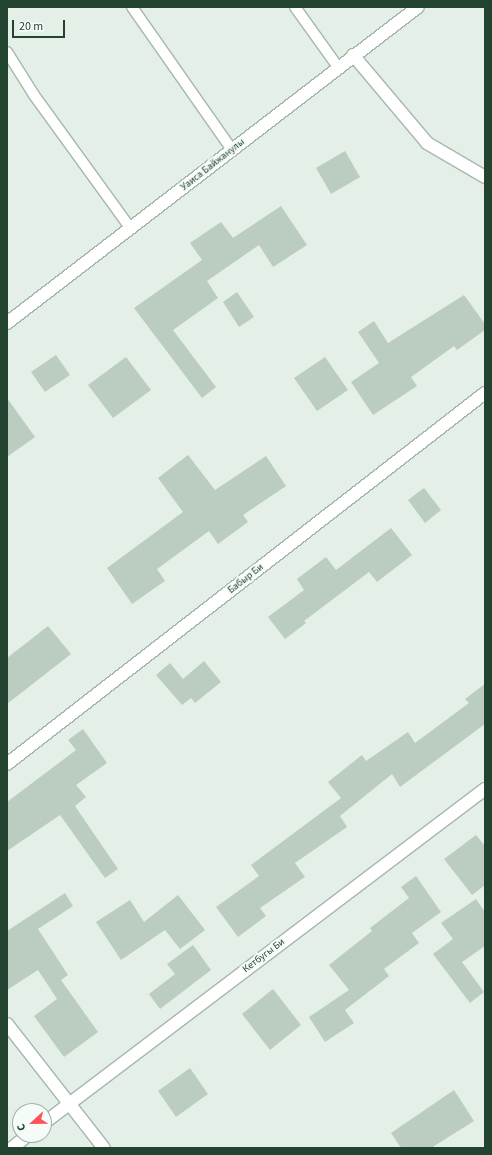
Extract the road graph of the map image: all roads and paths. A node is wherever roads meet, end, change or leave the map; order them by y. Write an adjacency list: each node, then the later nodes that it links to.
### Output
1 (132, 7): 7 (lane)
2 (295, 7): 6 (lane)
3 (418, 7): 5 (street, Уаиса Байжанулы)
4 (7, 52): 9 (lane)
5 (353, 55): 6 (street, Уаиса Байжанулы); 8 (street)
6 (338, 67): 7 (street, Уаиса Байжанулы)
7 (232, 150): 9 (street, Уаиса Байжанулы)
8 (485, 177)
9 (131, 229): 10 (street, Уаиса Байжанулы)
10 (7, 323)
11 (485, 393): 12 (street, Бабыр Би)
12 (7, 764)
13 (485, 789): 15 (street, Кетбугы Би)
14 (7, 1024): 15 (street)
15 (69, 1103): 16 (street, Кетбугы Би); 17 (street)
16 (52, 1117)
17 (104, 1148)

